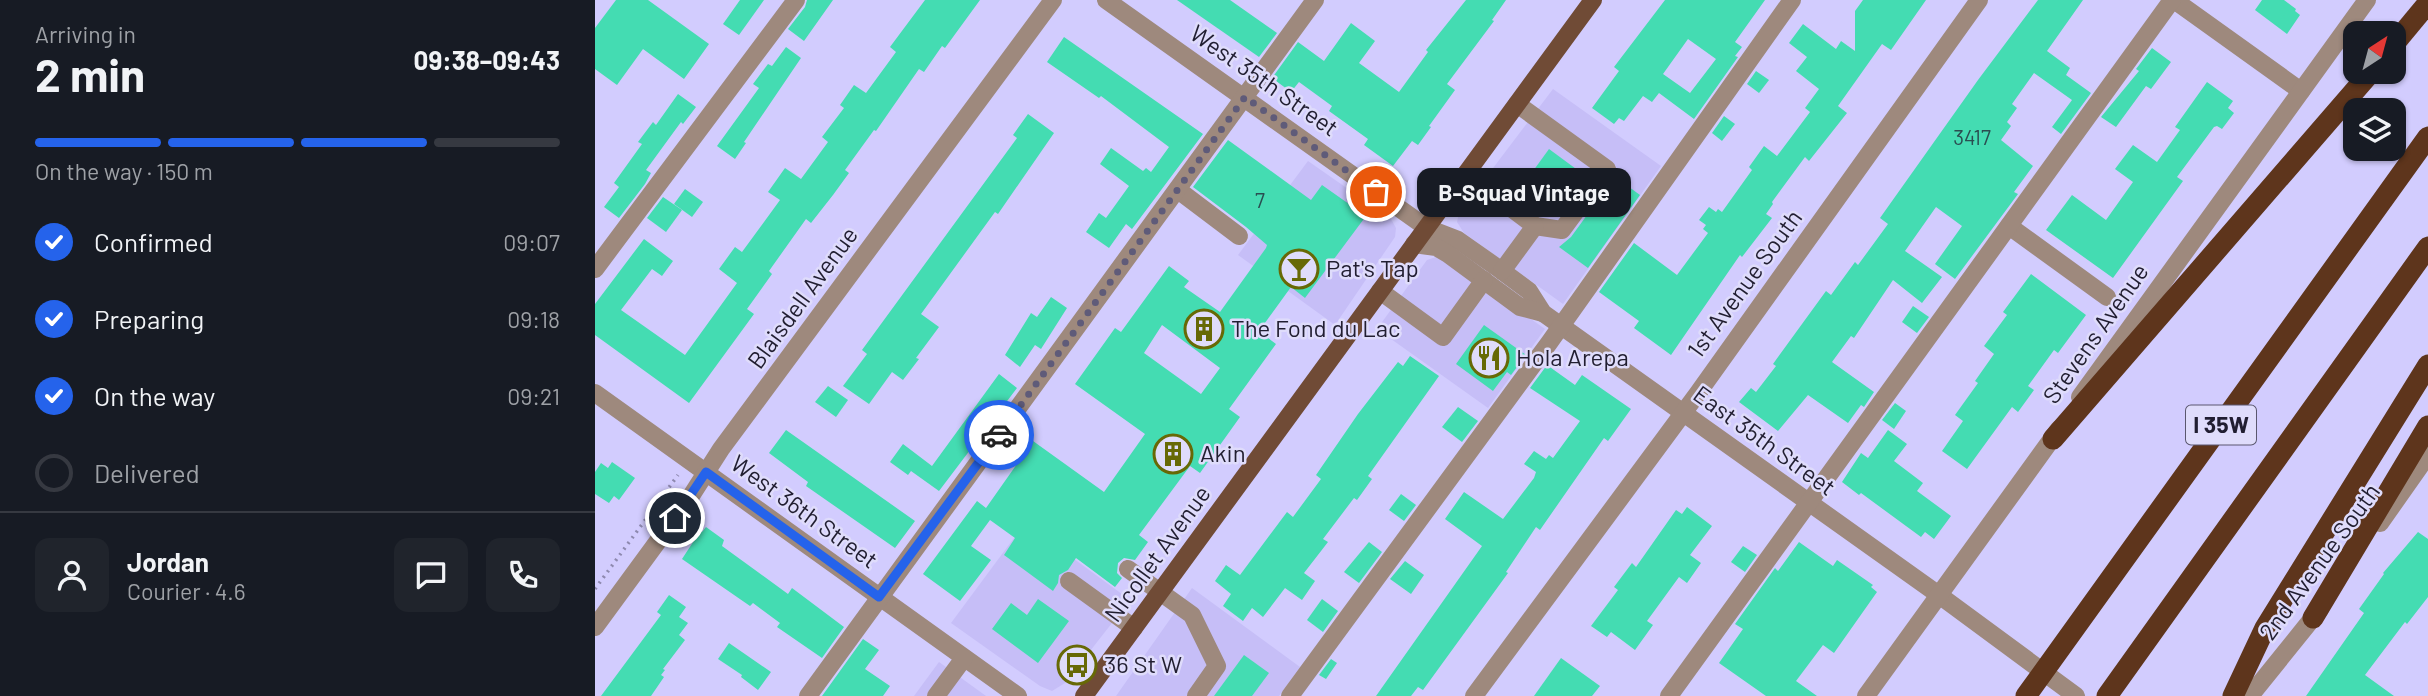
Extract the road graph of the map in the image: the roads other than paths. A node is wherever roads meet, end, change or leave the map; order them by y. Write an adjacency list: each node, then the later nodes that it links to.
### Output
1 (796, 0): 25 (street)
2 (1053, 0): 38 (street, Blaisdell Avenue)
3 (1106, 0): 14 (street, West 35th Street)
4 (1315, 0): 14 (street)
5 (1593, 0): 15 (main road, Nicollet Avenue)
6 (1792, 0): 31 (street)
7 (1979, 0): 34 (street, 1st Avenue South)
8 (2173, 0): 13 (street); 20 (street)
9 (2367, 0): 13 (street, Stevens Avenue)
10 (2428, 3): 11 (highway)
11 (2406, 30)
12 (2361, 84): 36 (highway)
13 (2301, 91): 36 (street, Stevens Avenue)
14 (1245, 97): 18 (street); 21 (street, West 35th Street)
15 (1517, 104): 17 (main road, Nicollet Avenue); 19 (street)
16 (2428, 137): 58 (highway, I 35W)
17 (1466, 174): 19 (street); 21 (main road, Nicollet Avenue)
18 (1178, 190): 22 (street); 44 (street)
19 (1535, 226): 26 (street)
20 (2009, 226): 29 (street); 39 (street)
21 (1427, 228): 23 (main road, Nicollet Avenue); 26 (street, East 35th Street)
22 (1239, 236)
23 (1415, 244): 27 (street); 28 (main road, Nicollet Avenue)
24 (2428, 247): 60 (highway, I 35W)
25 (595, 269)
26 (1502, 271): 30 (street, East 35th Street)
27 (1484, 280): 28 (street); 30 (street)
28 (1380, 291): 42 (main road, Nicollet Avenue)
29 (2107, 297)
30 (1543, 313): 31 (street, East 35th Street)
31 (1561, 326): 34 (street, East 35th Street); 54 (street)
32 (2428, 365): 61 (highway)
33 (595, 393): 38 (street, West 36th Street)
34 (1683, 413): 39 (street, East 35th Street); 55 (street, 1st Avenue South)
35 (2428, 426): 45 (highway)
36 (2053, 439): 43 (street, Stevens Avenue)
37 (2428, 455): 45 (street, 2nd Avenue South)
38 (706, 472): 44 (street, West 36th Street); 46 (street, Blaisdell Avenue)
39 (1809, 503): 43 (street, East 35th Street); 56 (street)
40 (1128, 569): 42 (street)
41 (1069, 581): 47 (street)
42 (1160, 593): 47 (main road, Nicollet Avenue); 53 (street)
43 (1939, 595): 57 (street, Stevens Avenue); 59 (street, East 35th Street)
44 (879, 597): 48 (street, West 36th Street); 49 (street)
45 (2313, 618): 62 (street, 2nd Avenue South)
46 (595, 627)
47 (1134, 628): 52 (main road, Nicollet Avenue)
48 (964, 658): 50 (street); 51 (street, West 36th Street)
49 (808, 696)
50 (936, 696)
51 (1018, 696)
52 (1084, 696)
53 (1196, 696)
54 (1290, 696)
55 (1474, 696)
56 (1669, 696)
57 (1866, 696)
58 (2026, 696)
59 (2075, 696)
60 (2107, 696)
61 (2233, 696)
62 (2250, 696)

